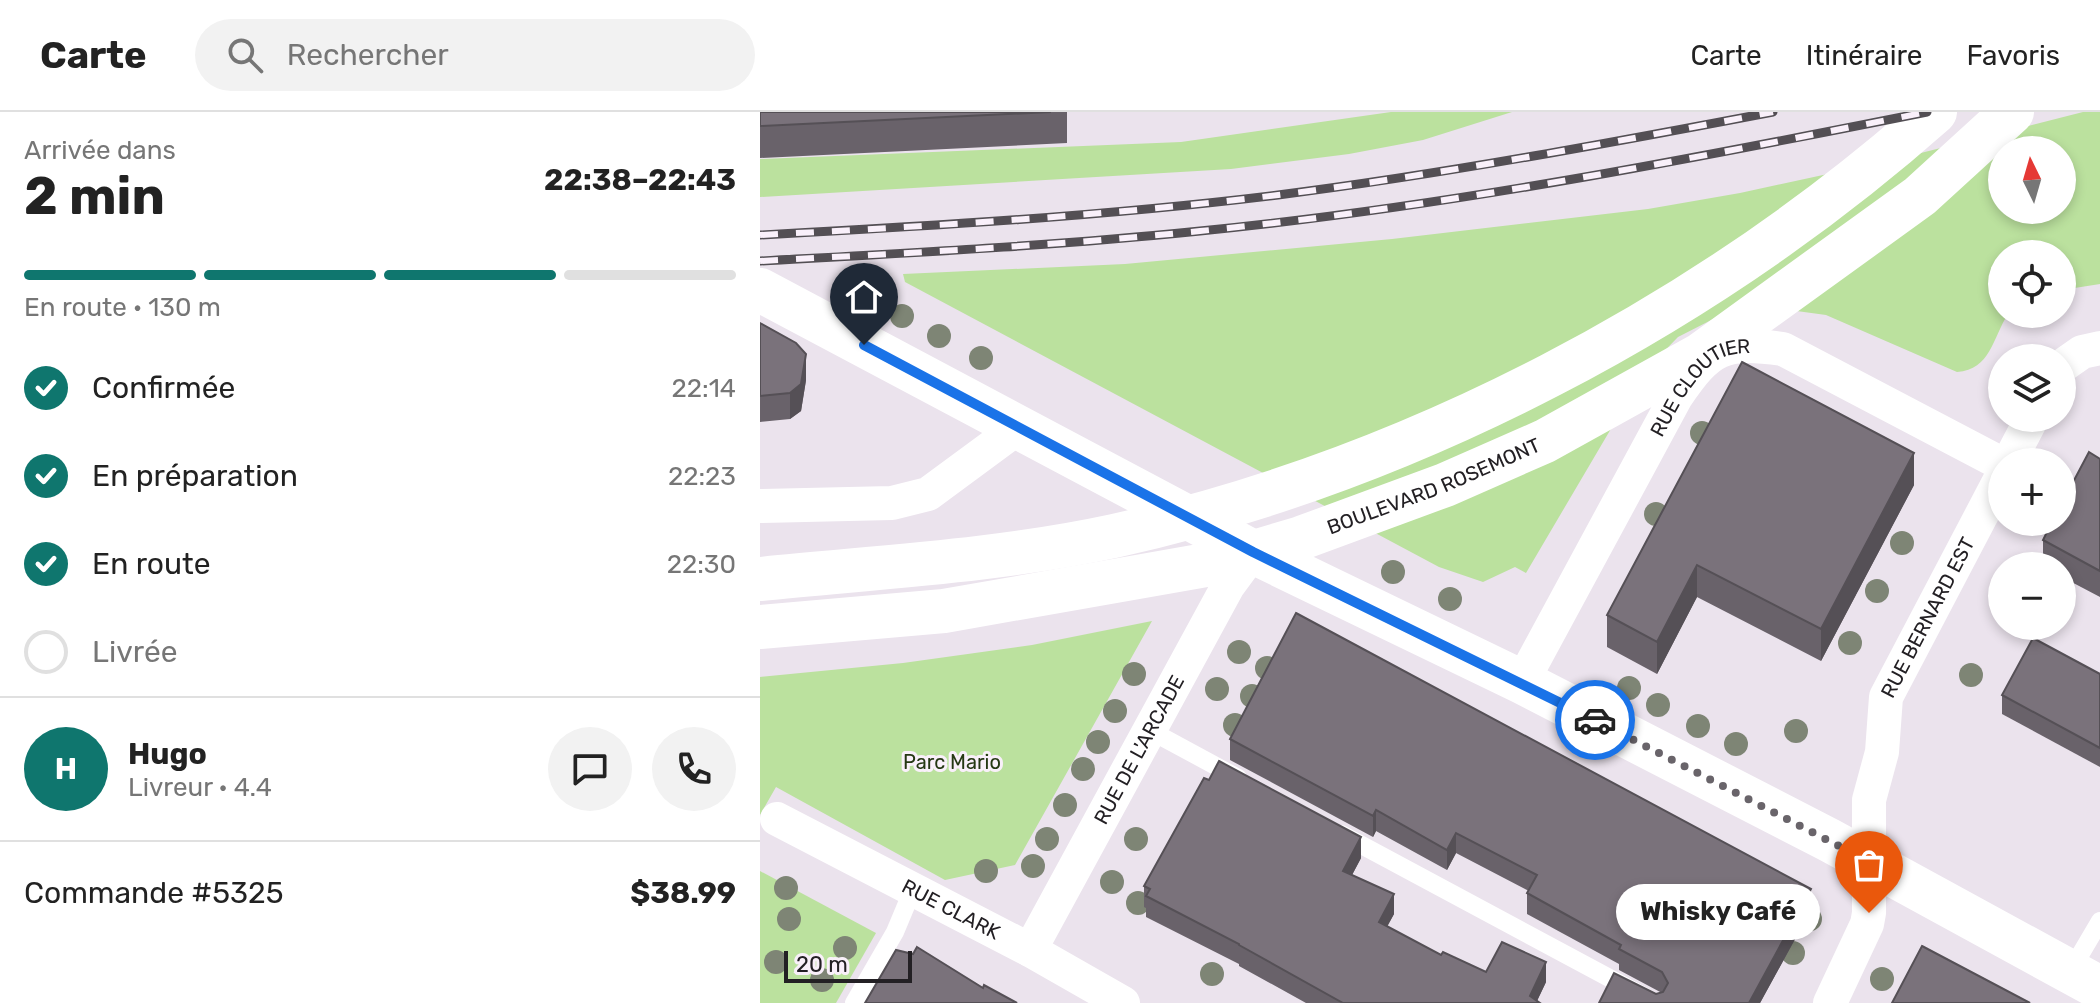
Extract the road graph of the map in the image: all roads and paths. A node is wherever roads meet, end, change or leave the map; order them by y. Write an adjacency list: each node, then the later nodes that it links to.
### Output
1 (1935, 112): 11 (main road)
2 (2012, 112): 12 (main road, BOULEVARD ROSEMONT)
3 (760, 290): 6 (main road)
4 (2100, 348): 5 (street)
5 (2076, 356)
6 (1019, 427): 9 (street); 10 (main road)
7 (1988, 456): 13 (street, RUE CLOUTIER)
8 (1988, 503): 18 (street, RUE BERNARD EST)
9 (760, 506)
10 (1253, 552): 13 (main road); 14 (street, RUE DE L'ARCADE)
11 (760, 579)
12 (760, 627)
13 (1522, 682): 18 (main road)
14 (1151, 731): 15 (lane); 21 (street, RUE DE L'ARCADE)
15 (1251, 785)
16 (777, 819): 19 (street, RUE CLARK)
17 (1321, 823): 25 (lane)
18 (1868, 861): 22 (main road); 26 (street, RUE BERNARD EST)
19 (913, 889): 21 (street, RUE CLARK); 23 (lane)
20 (2100, 921): 22 (lane)
21 (1030, 950): 24 (street, RUE CLARK)
22 (2085, 980)
23 (854, 1003)
24 (1123, 1003)
25 (1656, 1003)
26 (1830, 1003)

